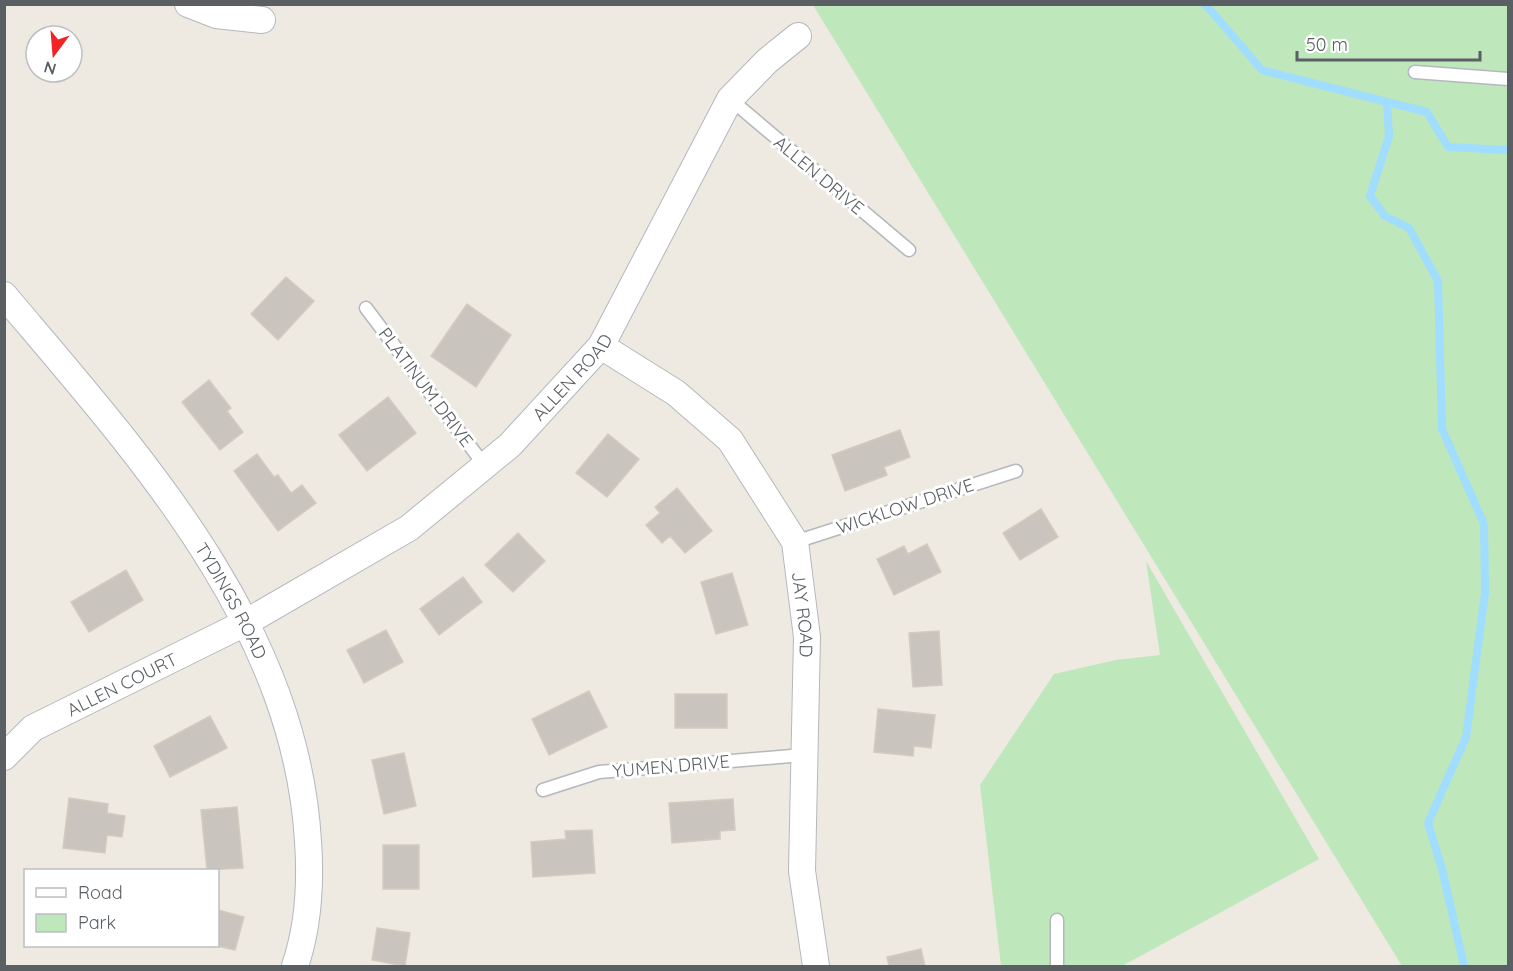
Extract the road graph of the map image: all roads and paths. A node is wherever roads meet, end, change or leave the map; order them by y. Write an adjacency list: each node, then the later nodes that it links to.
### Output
1 (188, 4): 2 (street)
2 (262, 20)
3 (798, 36): 6 (street, ALLEN ROAD)
4 (1415, 72): 5 (lane)
5 (1509, 79)
6 (730, 99): 7 (lane, ALLEN DRIVE); 10 (street, ALLEN ROAD)
7 (909, 250)
8 (4, 295): 14 (street, TYDINGS ROAD)
9 (366, 308): 11 (lane, PLATINUM DRIVE)
10 (601, 346): 11 (street, ALLEN ROAD); 13 (street, JAY ROAD)
11 (485, 466): 14 (street, ALLEN ROAD)
12 (1016, 471): 13 (lane, WICKLOW DRIVE)
13 (795, 542): 15 (street, JAY ROAD)
14 (245, 623): 16 (street, ALLEN COURT); 19 (street, TYDINGS ROAD)
15 (803, 755): 17 (lane, YUMEN DRIVE); 20 (street, JAY ROAD)
16 (4, 757)
17 (543, 790)
18 (1057, 920): 21 (lane)
19 (295, 966)
20 (816, 966)
21 (1057, 966)

